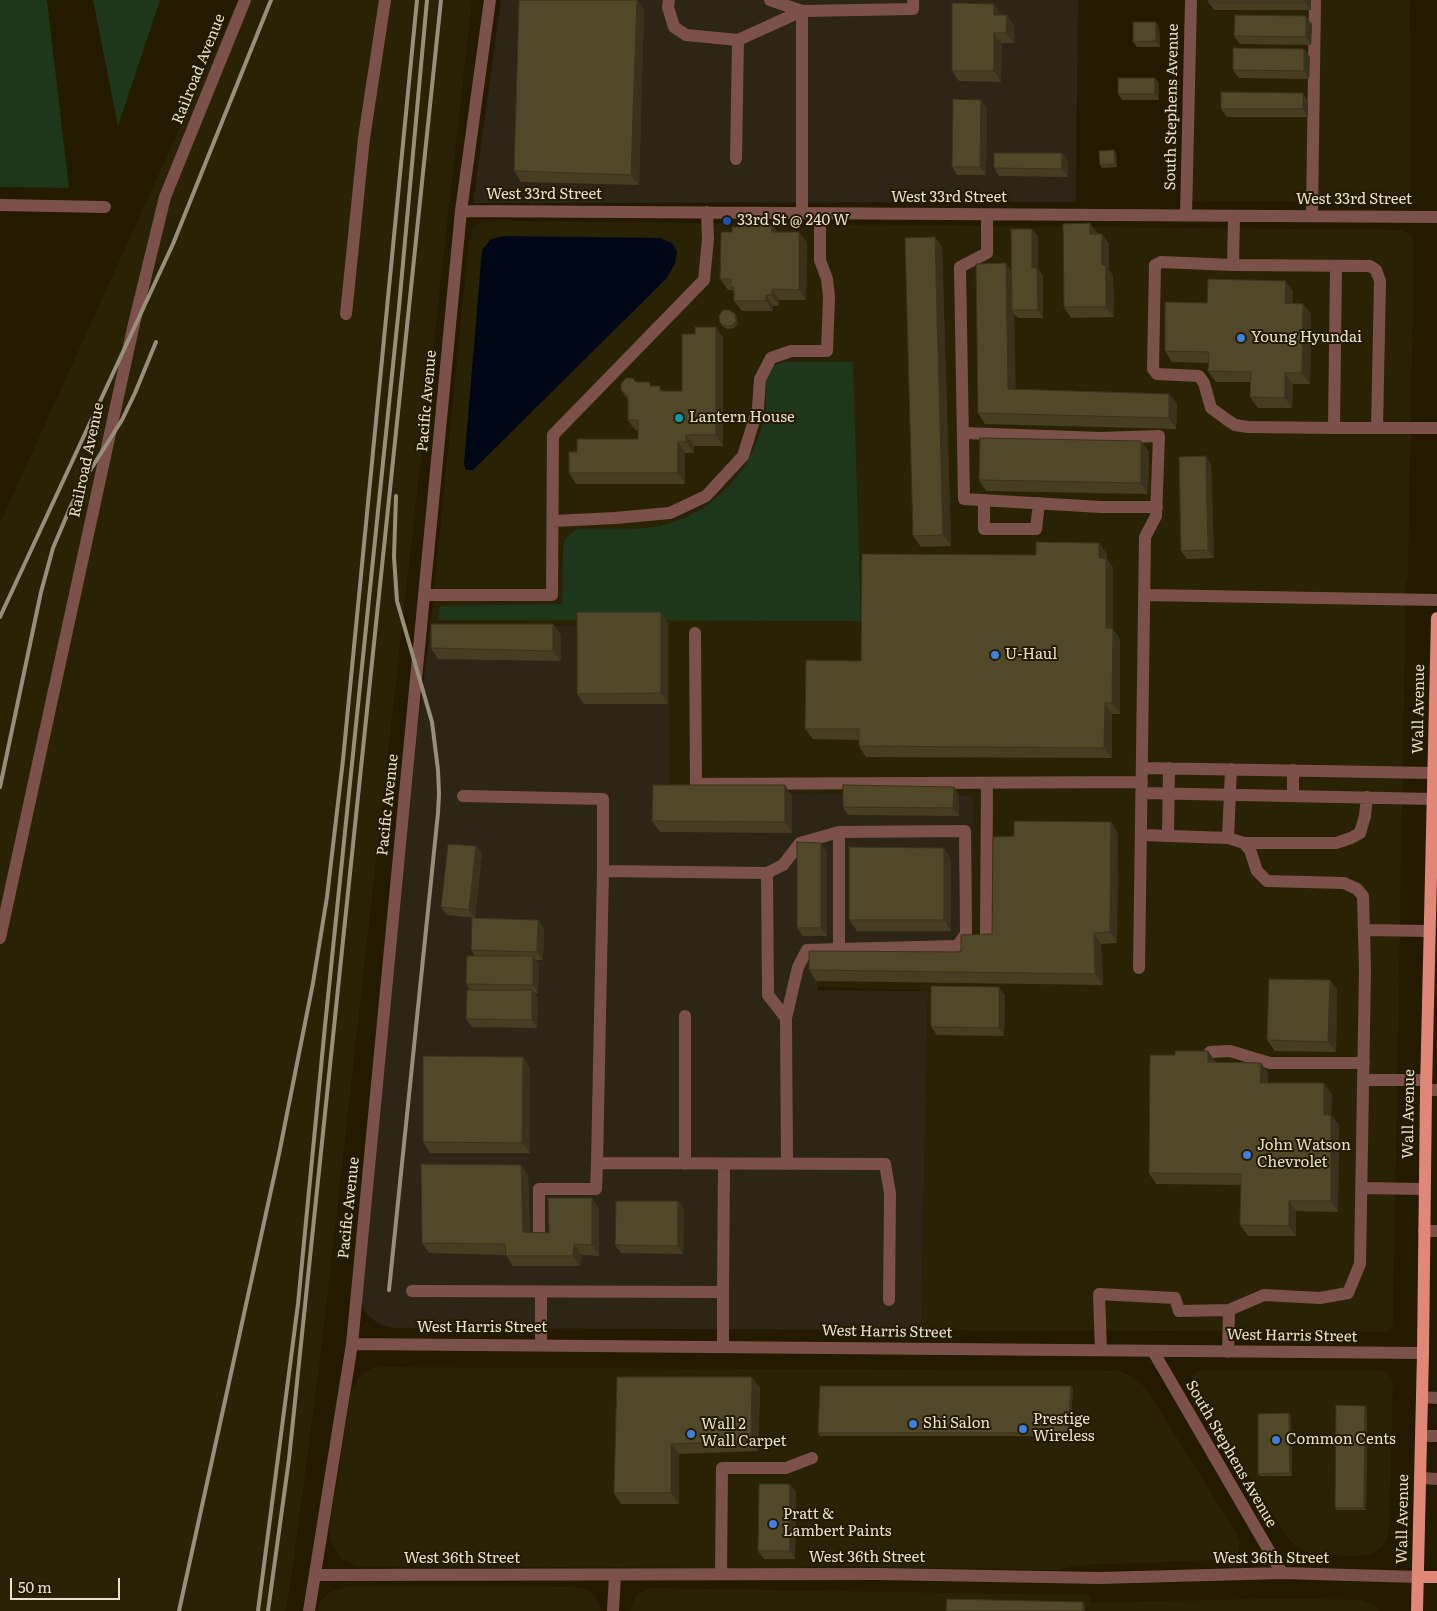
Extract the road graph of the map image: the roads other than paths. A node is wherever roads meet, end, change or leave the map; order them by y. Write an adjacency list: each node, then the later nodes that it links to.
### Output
1 (245, 0): 62 (street, Railroad Avenue)
2 (386, 0): 25 (street)
3 (490, 0): 14 (street, Pacific Avenue)
4 (669, 0): 10 (street)
5 (770, 0): 9 (street)
6 (913, 0): 9 (street)
7 (1191, 0): 19 (street, South Stephens Avenue)
8 (1315, 0): 21 (street)
9 (802, 11): 10 (street); 16 (street)
10 (738, 40): 11 (street)
11 (736, 159)
12 (0, 205): 13 (street)
13 (105, 207)
14 (461, 211): 15 (street, West 33rd Street); 34 (street, Pacific Avenue)
15 (707, 212): 16 (street, West 33rd Street); 33 (street)
16 (802, 213): 17 (street, West 33rd Street)
17 (820, 213): 18 (street, West 33rd Street); 33 (street)
18 (987, 214): 19 (street, West 33rd Street); 29 (street)
19 (1186, 216): 20 (street, West 33rd Street)
20 (1234, 216): 21 (street, West 33rd Street); 23 (street)
21 (1312, 216): 22 (street, West 33rd Street)
22 (1437, 217)
23 (1233, 265): 24 (street); 26 (street)
24 (1336, 266): 26 (street); 27 (street)
25 (346, 314)
26 (1334, 428): 27 (street)
27 (1377, 428): 28 (street)
28 (1437, 428)
29 (964, 434): 30 (street); 32 (street)
30 (984, 500): 31 (street); 31 (street)
31 (1039, 503): 32 (street)
32 (1156, 507): 35 (street)
33 (553, 521): 34 (street)
34 (425, 595): 85 (street, Pacific Avenue)
35 (1144, 595): 36 (street); 39 (street)
36 (1437, 600)
37 (1437, 618): 43 (main road, Wall Avenue)
38 (695, 633): 44 (street)
39 (1142, 768): 40 (street); 45 (street)
40 (1169, 768): 41 (street); 46 (street)
41 (1231, 769): 42 (street); 47 (street)
42 (1293, 770): 43 (street); 49 (street)
43 (1433, 773): 51 (main road, Wall Avenue)
44 (987, 783): 45 (street); 61 (street)
45 (1142, 787): 46 (street); 53 (street)
46 (1168, 793): 47 (street); 54 (street)
47 (1230, 794): 49 (street); 55 (street)
48 (463, 796): 57 (street)
49 (1293, 796): 50 (street)
50 (1367, 797): 51 (street); 56 (street)
51 (1433, 798): 60 (main road, Wall Avenue)
52 (839, 832): 58 (street); 63 (street); 63 (street)
53 (1141, 835): 54 (street); 64 (street)
54 (1168, 836): 55 (street)
55 (1228, 838): 56 (street)
56 (1244, 844): 59 (street)
57 (603, 871): 58 (street); 71 (street)
58 (767, 873): 66 (street)
59 (1365, 930): 60 (street); 68 (street)
60 (1430, 931): 70 (main road, Wall Avenue)
61 (986, 936)
62 (0, 938)
63 (839, 949): 66 (street)
64 (1139, 968)
65 (685, 1016): 72 (street)
66 (786, 1018): 74 (street)
67 (1210, 1052): 68 (street)
68 (1364, 1063): 69 (street)
69 (1363, 1080): 70 (street); 75 (street)
70 (1430, 1087): 76 (main road, Wall Avenue)
71 (596, 1163): 72 (street); 79 (street)
72 (685, 1164): 73 (street)
73 (724, 1164): 74 (street); 82 (street)
74 (787, 1164): 83 (street)
75 (1361, 1188): 76 (street); 84 (street)
76 (1424, 1189): 77 (main road, Wall Avenue)
77 (1424, 1231): 78 (street); 91 (main road, Wall Avenue)
78 (1437, 1231)
79 (539, 1235)
80 (412, 1292): 81 (street)
81 (540, 1292): 82 (street); 86 (street)
82 (723, 1292): 87 (street)
83 (889, 1300)
84 (1229, 1310): 88 (street); 90 (street)
85 (352, 1344): 86 (street, West Harris Street); 101 (street, Pacific Avenue)
86 (541, 1345): 87 (street, West Harris Street)
87 (723, 1346): 88 (street, West Harris Street)
88 (1101, 1350): 89 (street, West Harris Street)
89 (1153, 1351): 90 (street, West Harris Street); 99 (street, South Stephens Avenue)
90 (1228, 1352): 91 (street, West Harris Street)
91 (1423, 1353): 92 (main road, Wall Avenue)
92 (1422, 1397): 93 (street); 94 (main road, Wall Avenue)
93 (1437, 1398)
94 (1421, 1436): 95 (street); 97 (main road, Wall Avenue)
95 (1437, 1436)
96 (812, 1458): 100 (street)
97 (1420, 1478): 98 (street); 103 (main road, Wall Avenue)
98 (1437, 1479)
99 (1282, 1573): 100 (street, West 36th Street); 103 (street, West 36th Street)
100 (721, 1574): 102 (street, West 36th Street)
101 (315, 1575): 102 (street, West 36th Street); 105 (street, Pacific Avenue)
102 (614, 1575): 106 (street)
103 (1418, 1577): 104 (main road); 107 (main road, Wall Avenue)
104 (1437, 1577)
105 (309, 1611)
106 (613, 1611)
107 (1417, 1611)

